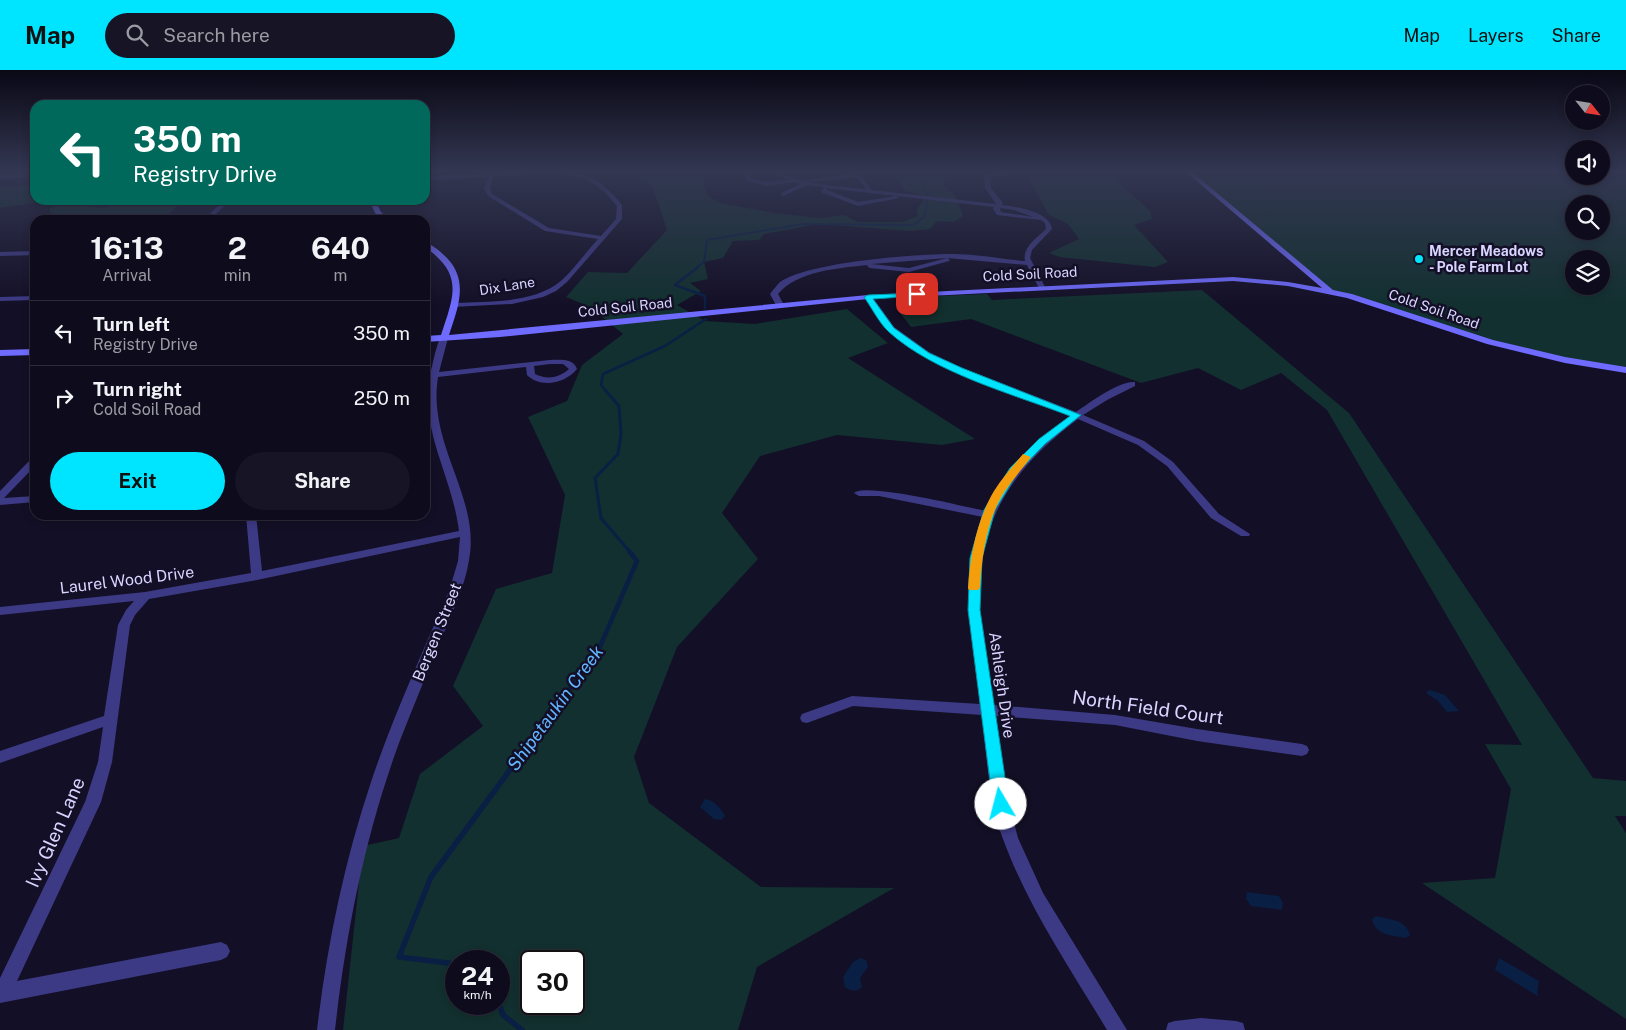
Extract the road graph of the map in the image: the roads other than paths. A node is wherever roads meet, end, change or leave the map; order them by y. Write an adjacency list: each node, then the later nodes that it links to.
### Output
1 (526, 217): 7 (street)
2 (619, 217): 7 (street, Dix Lane)
3 (1007, 217): 6 (street)
4 (1040, 217): 6 (street)
5 (1243, 217): 14 (street)
6 (1043, 218): 12 (street)
7 (602, 238): 21 (street, Dix Lane)
8 (430, 248): 21 (street, Bergen Street)
9 (30, 253): 10 (street)
10 (0, 254)
11 (949, 256): 12 (street); 13 (street); 13 (street)
12 (1029, 263): 16 (street)
13 (864, 264): 22 (street)
14 (1315, 278): 15 (street); 17 (street)
15 (1288, 284): 16 (street, Cold Soil Road); 17 (street, Cold Soil Road)
16 (1041, 288): 18 (street, Cold Soil Road)
17 (1330, 292): 28 (street, Cold Soil Road)
18 (868, 297): 22 (street, Cold Soil Road); 31 (street)
19 (30, 298): 20 (street)
20 (0, 299)
21 (455, 305): 23 (street, Bergen Street)
22 (780, 305): 23 (street, Cold Soil Road)
23 (444, 338): 24 (street, Cold Soil Road); 29 (street, Bergen Street)
24 (430, 339)
25 (30, 352): 26 (street)
26 (0, 353)
27 (530, 364): 29 (street)
28 (1626, 370)
29 (433, 375): 39 (street, Bergen Street)
30 (1132, 384): 31 (street, Ashleigh Drive)
31 (1077, 415): 37 (street, Ashleigh Drive); 40 (street)
32 (30, 465): 34 (street)
33 (859, 493): 37 (street)
34 (0, 497)
35 (30, 499): 36 (street)
36 (0, 502)
37 (988, 515): 44 (street, Ashleigh Drive)
38 (251, 520): 41 (street)
39 (465, 533): 41 (street, Laurel Wood Drive); 51 (street, Bergen Street)
40 (1245, 534)
41 (257, 576): 42 (street, Laurel Wood Drive)
42 (146, 596): 43 (street, Laurel Wood Drive); 46 (street, Ivy Glen Lane)
43 (0, 611)
44 (987, 711): 45 (street, North Field Court); 47 (street, North Field Court); 52 (street, Ashleigh Drive)
45 (807, 718)
46 (111, 719): 48 (street); 50 (street, Ivy Glen Lane)
47 (1302, 750)
48 (0, 757)
49 (220, 951): 50 (street)
50 (1, 994)
51 (326, 1030)
52 (1118, 1030)
53 (1175, 1030): 54 (street)
54 (1236, 1030)

